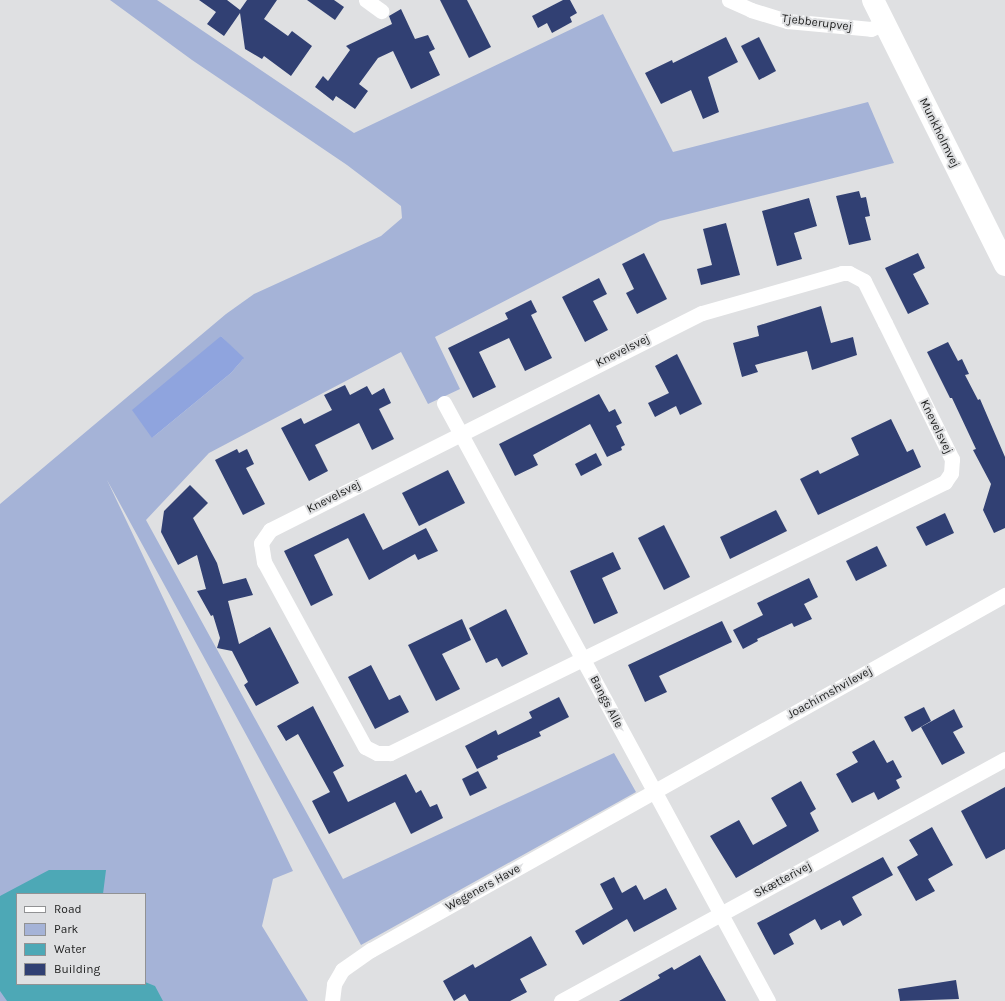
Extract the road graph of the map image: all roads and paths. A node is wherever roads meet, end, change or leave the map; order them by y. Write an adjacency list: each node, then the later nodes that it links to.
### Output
1 (366, 0): 4 (street)
2 (729, 0): 5 (street, Tjebberupvej)
3 (873, 0): 5 (street, Munkholmvej)
4 (382, 11)
5 (884, 23): 6 (street, Munkholmvej)
6 (1005, 265)
7 (444, 403): 8 (street, Bangs Alle)
8 (461, 433): 10 (street, Bangs Alle); 10 (street, Knevelsvej); 10 (street, Knevelsvej)
9 (1005, 595): 12 (street, Joachimshvilevej)
10 (582, 658): 12 (street, Bangs Alle)
11 (1005, 759): 13 (street, Skætterivej)
12 (654, 791): 13 (street, Bangs Alle); 14 (street, Wegeners Have)
13 (720, 913): 15 (street, Skætterivej); 16 (street, Bangs Alle)
14 (332, 1001)
15 (561, 1001)
16 (768, 1001)

